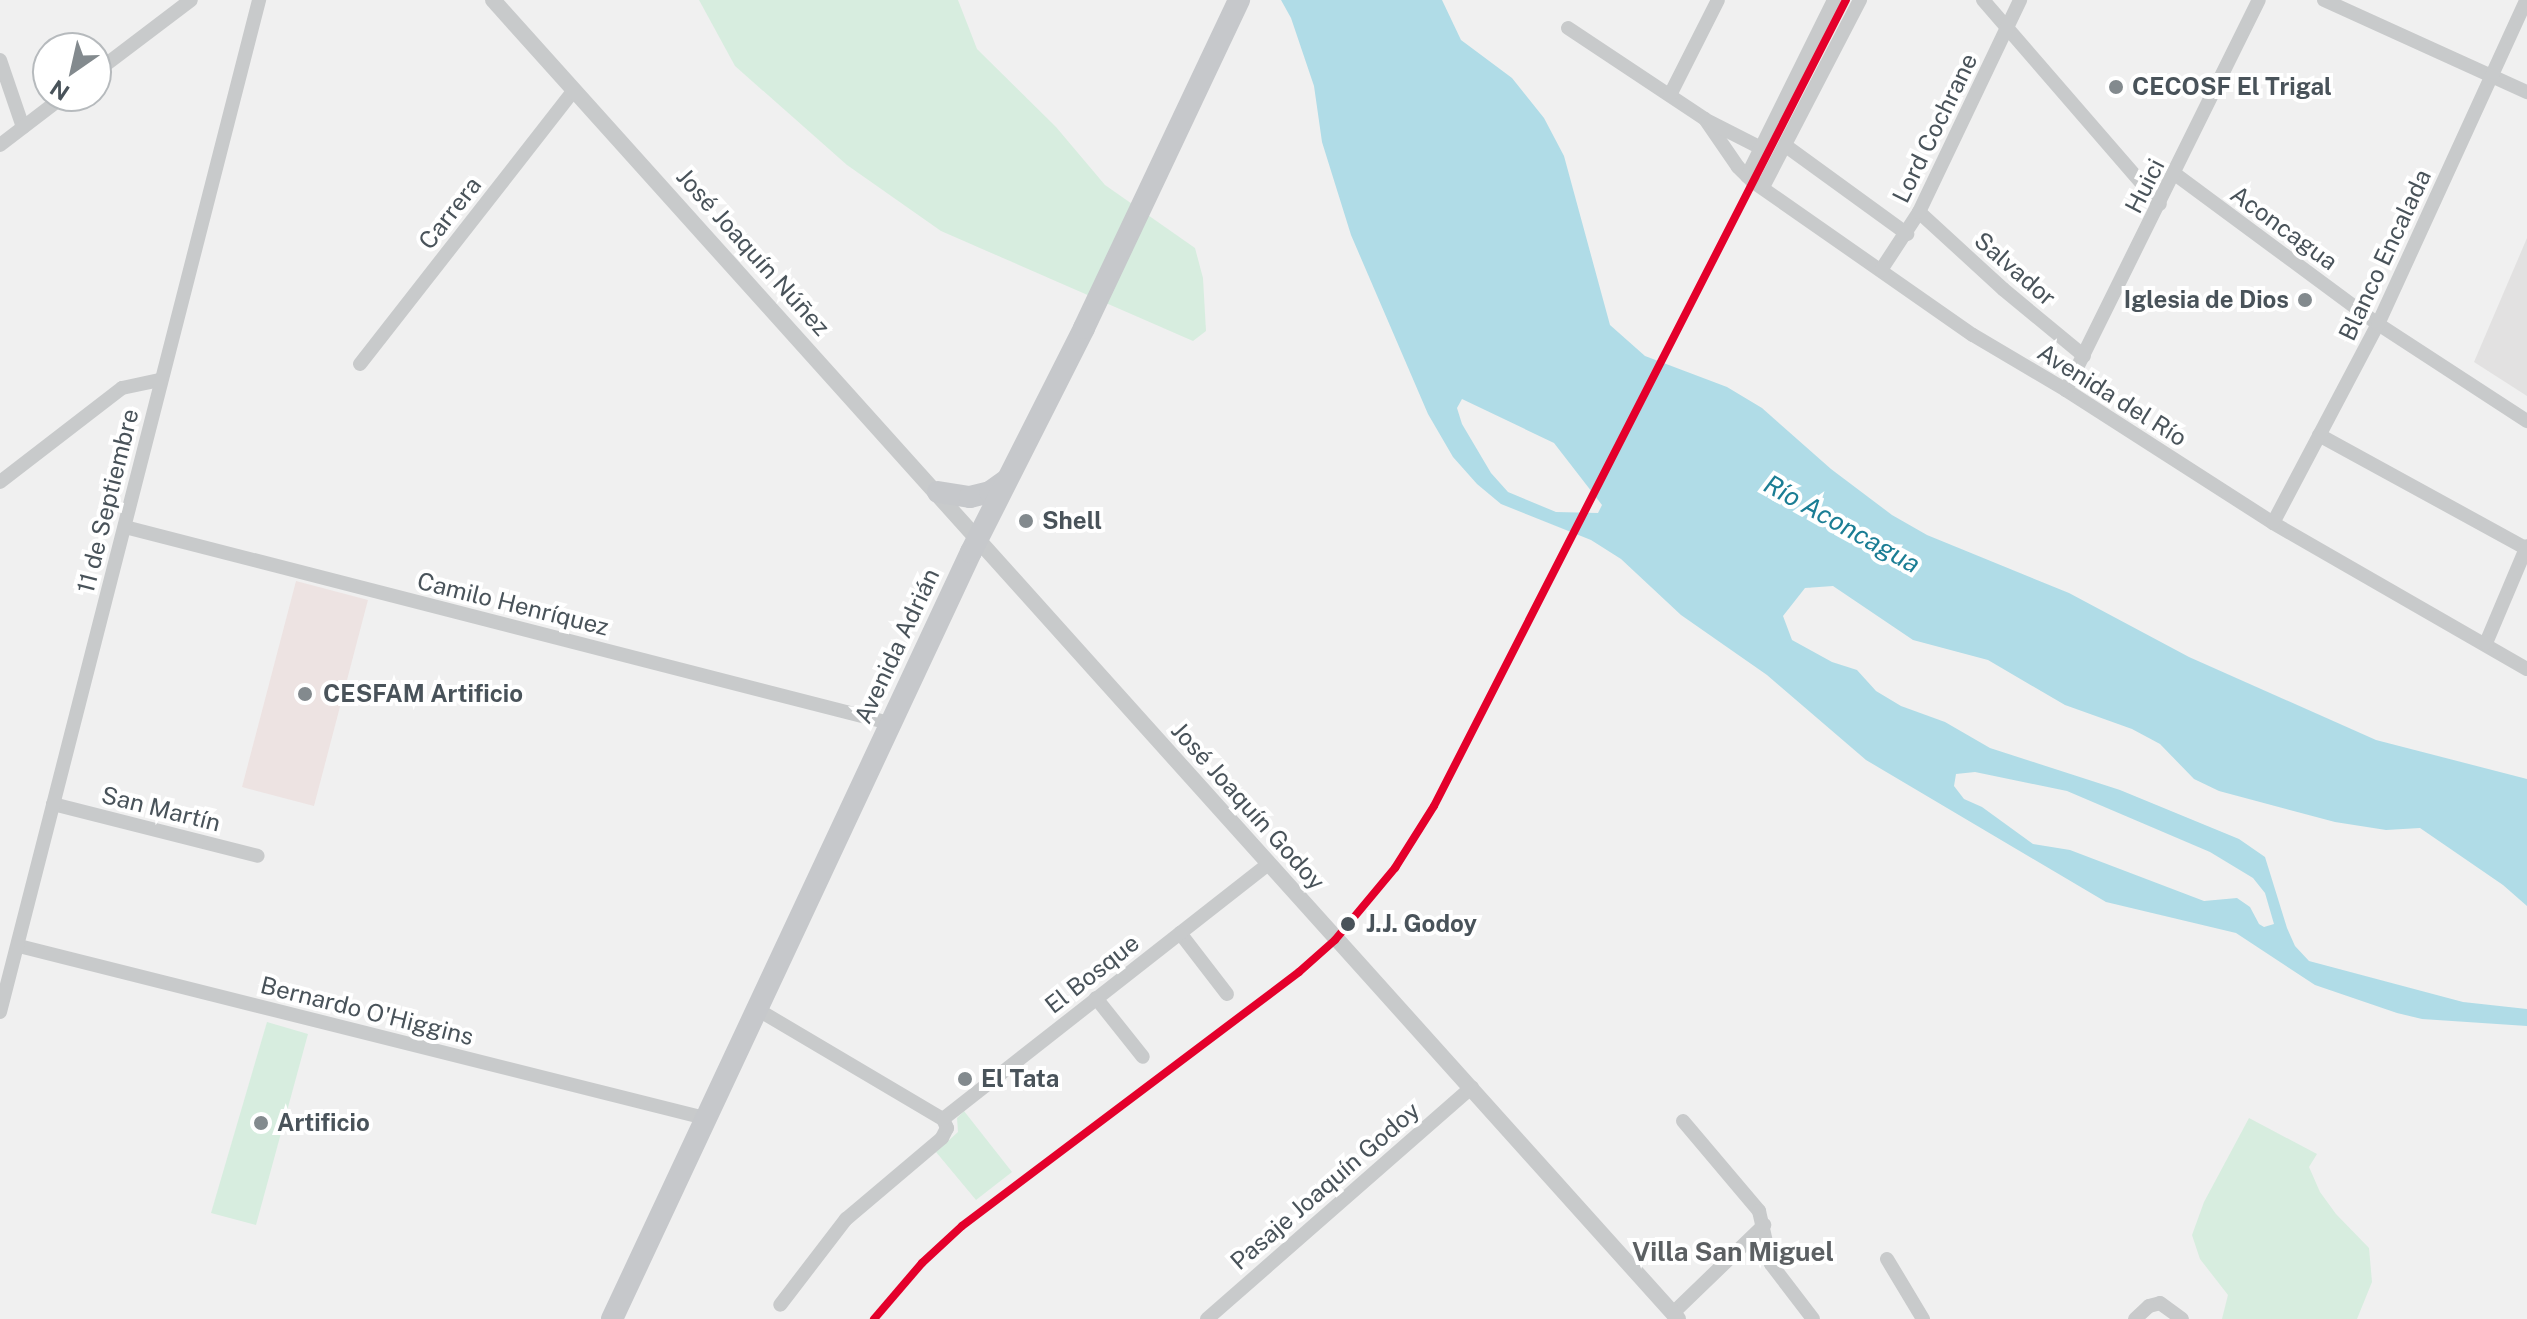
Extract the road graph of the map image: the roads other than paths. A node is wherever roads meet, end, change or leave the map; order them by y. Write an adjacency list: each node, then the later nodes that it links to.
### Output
1 (191, 0): 16 (street)
2 (259, 0): 37 (street, 11 de Septiembre)
3 (493, 0): 18 (street, José Joaquín Núñez)
4 (1239, 0): 41 (main road, Avenida Adrián)
5 (1834, 0): 26 (street)
6 (1860, 0): 25 (street)
7 (1983, 0): 13 (street)
8 (2020, 0): 13 (street, Lord Cochrane)
9 (2259, 0): 27 (street, Huici)
10 (2324, 0): 17 (street)
11 (2526, 0): 17 (street, Blanco Encalada)
12 (1713, 2): 20 (street)
13 (2008, 25): 30 (street); 31 (street, Lord Cochrane)
14 (1568, 28): 20 (street, Avenida del Río)
15 (0, 60): 23 (street)
16 (112, 60)
17 (2492, 75): 19 (street); 34 (street, Blanco Encalada)
18 (574, 90): 36 (street, Carrera); 43 (street, José Joaquín Núñez)
19 (2527, 92)
20 (1670, 95): 22 (street, Avenida del Río)
21 (43, 112): 23 (street)
22 (1705, 119): 26 (street, Avenida del Río); 28 (street, Avenida del Río)
23 (23, 127): 24 (street)
24 (0, 145)
25 (1786, 146): 29 (street); 32 (street)
26 (1761, 148): 28 (street)
27 (2175, 174): 30 (street, Huici); 34 (street, Aconcagua)
28 (1747, 176): 29 (street, Avenida del Río)
29 (1763, 187): 33 (street, Avenida del Río)
30 (2160, 204): 35 (street, Huici)
31 (1919, 212): 32 (street, Lord Cochrane); 35 (street, Salvador)
32 (1907, 234): 33 (street, Lord Cochrane)
33 (1881, 270): 38 (street, Avenida del Río)
34 (2378, 324): 39 (street, Aconcagua); 40 (street, Blanco Encalada)
35 (2084, 356): 38 (street, Huici)
36 (360, 364)
37 (160, 380): 42 (street); 45 (street, 11 de Septiembre)
38 (2066, 390): 44 (street, Avenida del Río)
39 (2527, 421)
40 (2319, 435): 44 (street, Blanco Encalada); 47 (street)
41 (1006, 481): 43 (main road); 46 (main road, Avenida Adrián)
42 (0, 482)
43 (938, 492): 46 (street, José Joaquín Núñez)
44 (2273, 523): 48 (street, Avenida del Río)
45 (125, 527): 50 (street, Camilo Henríquez); 51 (street, 11 de Septiembre)
46 (978, 537): 50 (main road, Avenida Adrián); 53 (street, José Joaquín Godoy)
47 (2527, 548): 48 (street)
48 (2486, 643): 49 (street, Avenida del Río)
49 (2527, 669)
50 (889, 723): 58 (main road, Avenida Adrián)
51 (53, 804): 52 (street, San Martín); 55 (street, 11 de Septiembre)
52 (258, 856)
53 (1268, 864): 54 (street, El Bosque); 61 (street, José Joaquín Godoy)
54 (1180, 933): 56 (street); 57 (street, El Bosque)
55 (19, 946): 59 (street, 11 de Septiembre); 62 (street, Bernardo O'Higgins)
56 (1227, 994)
57 (1096, 998): 60 (street); 63 (street, El Bosque)
58 (755, 1008): 62 (main road, Avenida Adrián); 63 (street)
59 (0, 1012)
60 (1143, 1057)
61 (1472, 1087): 68 (street, José Joaquín Godoy); 70 (street, Pasaje Joaquín Godoy)
62 (705, 1118): 69 (main road, Avenida Adrián)
63 (943, 1119): 67 (street, El Bosque)
64 (1683, 1121): 65 (street)
65 (1764, 1225): 68 (street); 71 (street)
66 (1887, 1259): 72 (street)
67 (780, 1305)
68 (1676, 1316)
69 (612, 1319)
70 (1207, 1319)
71 (1813, 1319)
72 (1923, 1319)
73 (2135, 1319): 74 (street)
74 (2182, 1319)

